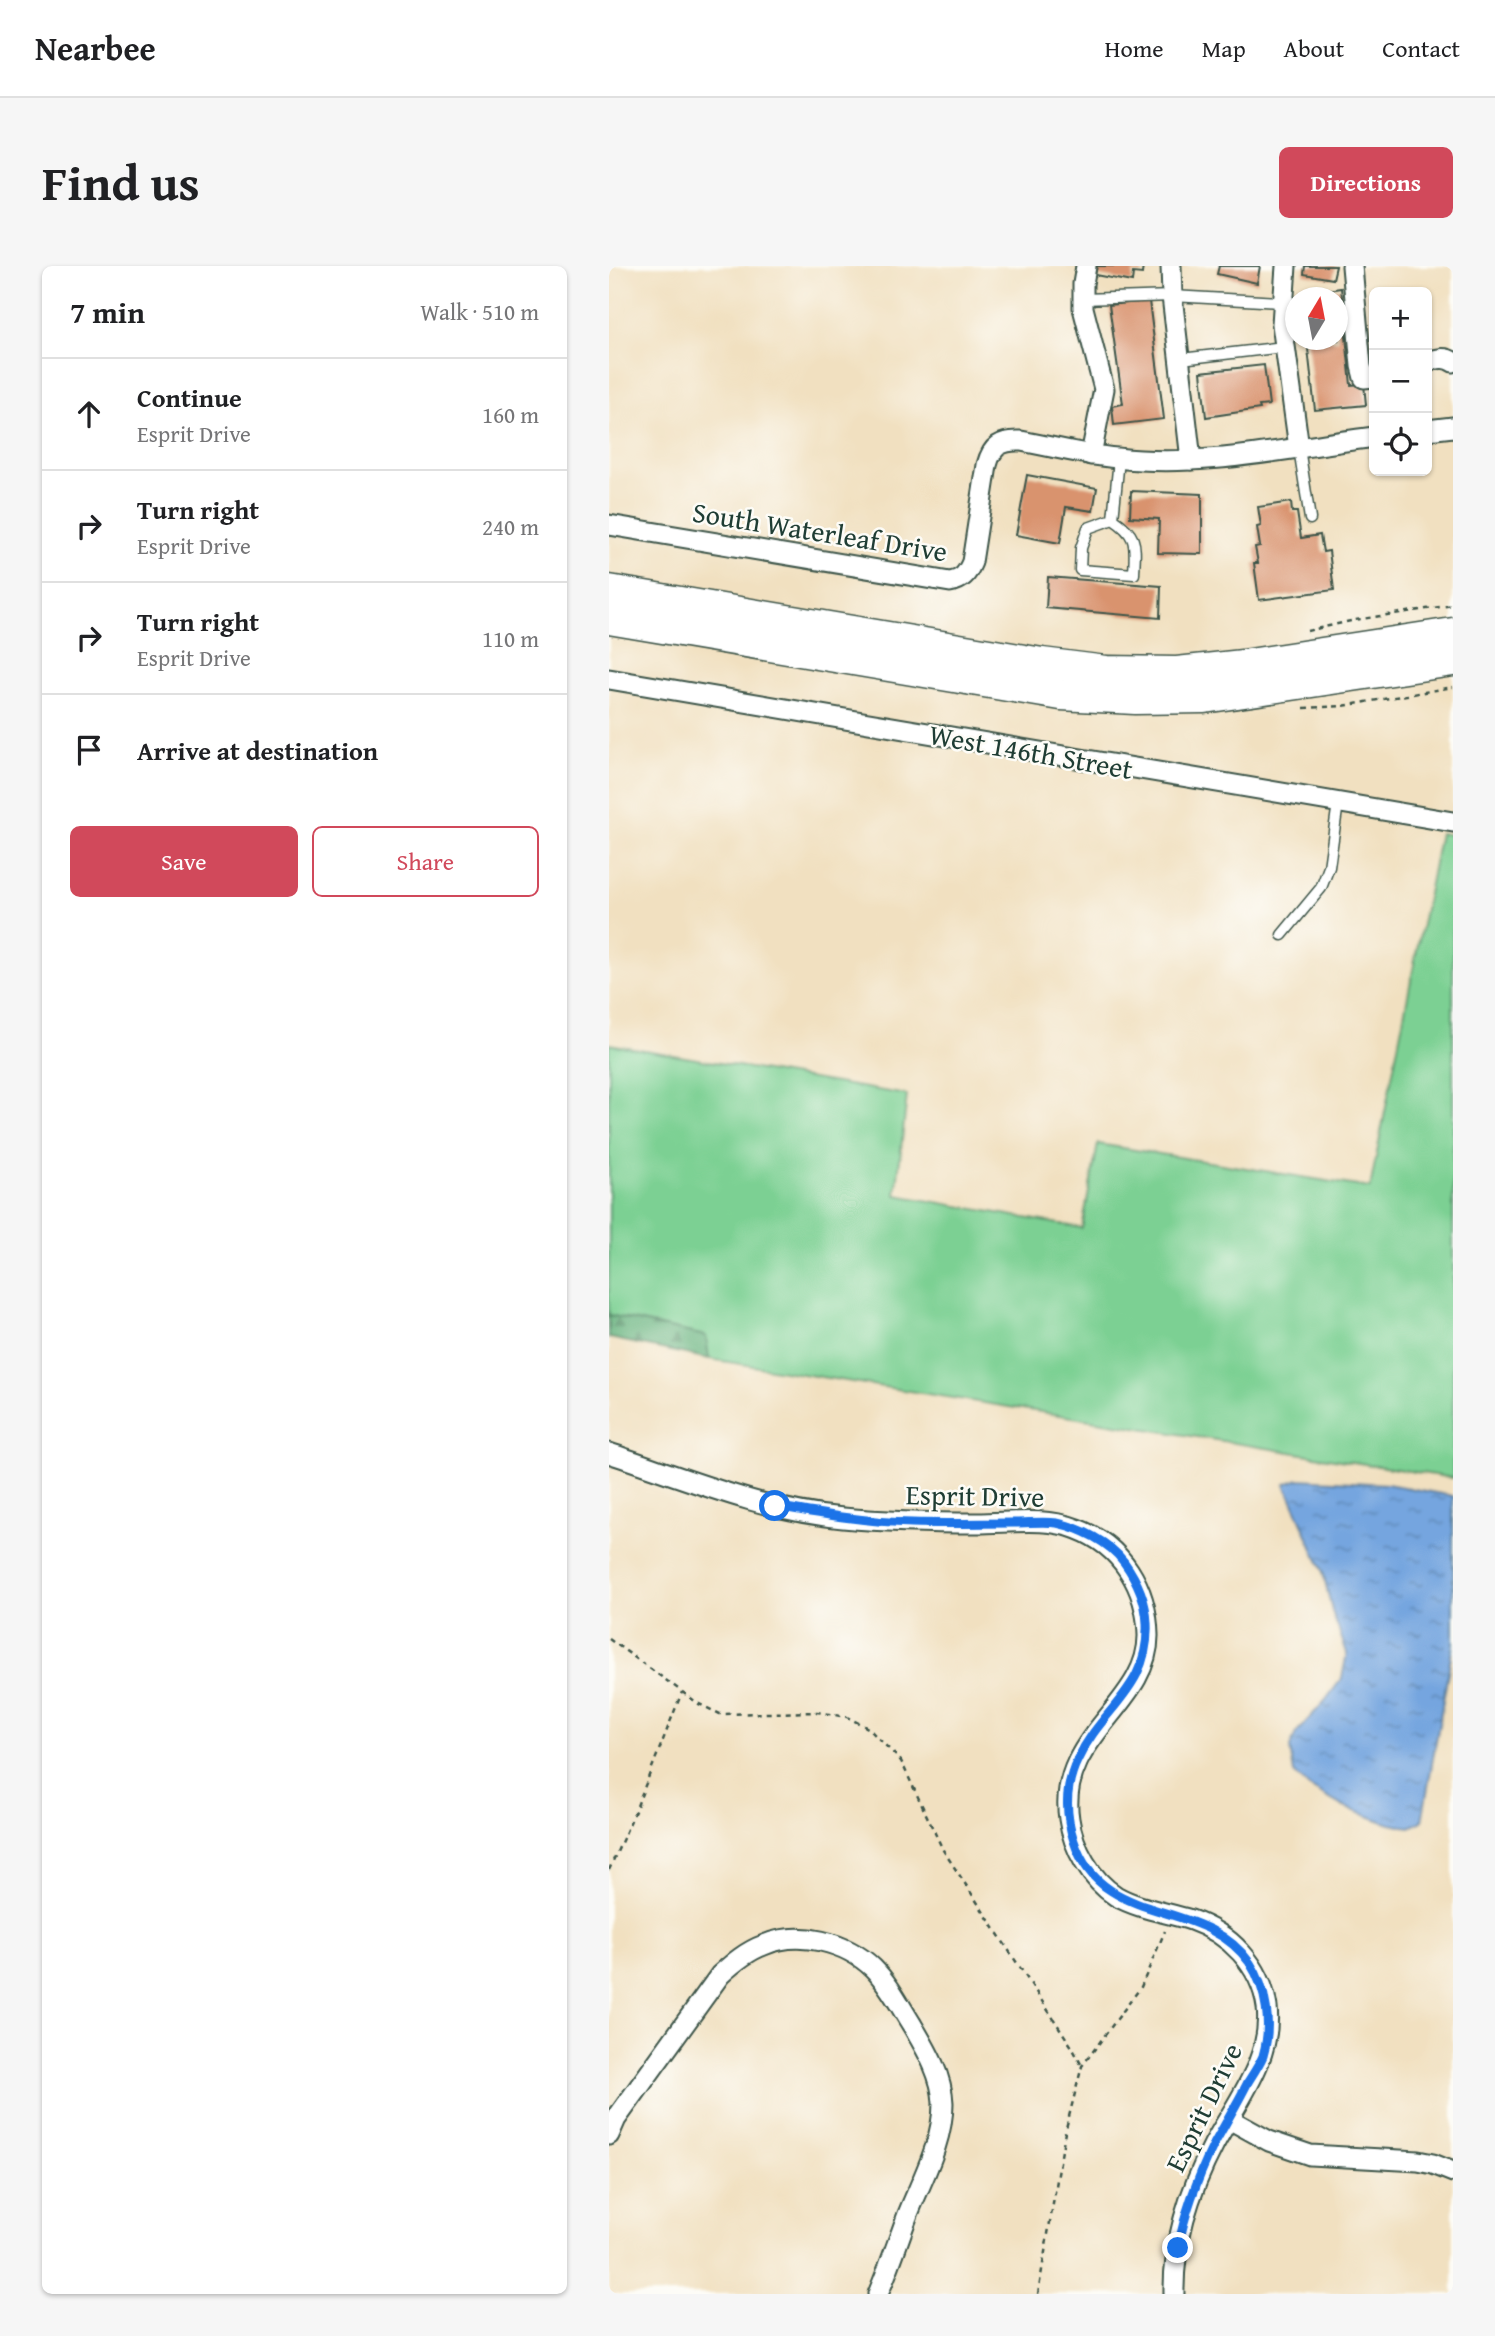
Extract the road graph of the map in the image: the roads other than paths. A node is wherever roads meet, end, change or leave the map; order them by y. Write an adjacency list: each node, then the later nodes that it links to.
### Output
1 (1086, 266): 6 (street)
2 (1171, 266): 5 (street)
3 (1286, 266): 7 (street)
4 (1352, 266): 13 (street)
5 (1172, 296): 6 (lane); 7 (lane); 10 (street)
6 (1083, 299): 18 (street)
7 (1282, 302): 8 (street)
8 (1285, 347): 10 (lane)
9 (1285, 350): 17 (street)
10 (1181, 359): 20 (street)
11 (1432, 360): 12 (street)
12 (1453, 362)
13 (1369, 378)
14 (1453, 427): 15 (street)
15 (1432, 429)
16 (1369, 438): 17 (street, South Waterleaf Drive)
17 (1299, 448): 20 (street, South Waterleaf Drive); 22 (lane)
18 (1091, 454): 19 (street, South Waterleaf Drive); 23 (street, South Waterleaf Drive)
19 (1119, 459): 20 (street, South Waterleaf Drive); 21 (lane)
20 (1191, 460)
21 (1113, 519): 21 (lane)
22 (1310, 519)
23 (609, 525)
24 (609, 590): 26 (main road)
25 (609, 619): 27 (main road)
26 (1453, 633)
27 (1453, 661)
28 (609, 679): 29 (street, West 146th Street)
29 (1338, 803): 30 (street, West 146th Street); 31 (lane)
30 (1453, 822)
31 (1282, 935)
32 (609, 1453): 33 (street, Esprit Drive)
33 (1229, 2119): 35 (street); 37 (street, Esprit Drive)
34 (609, 2135): 36 (street)
35 (1453, 2172)
36 (878, 2294)
37 (1174, 2294)

